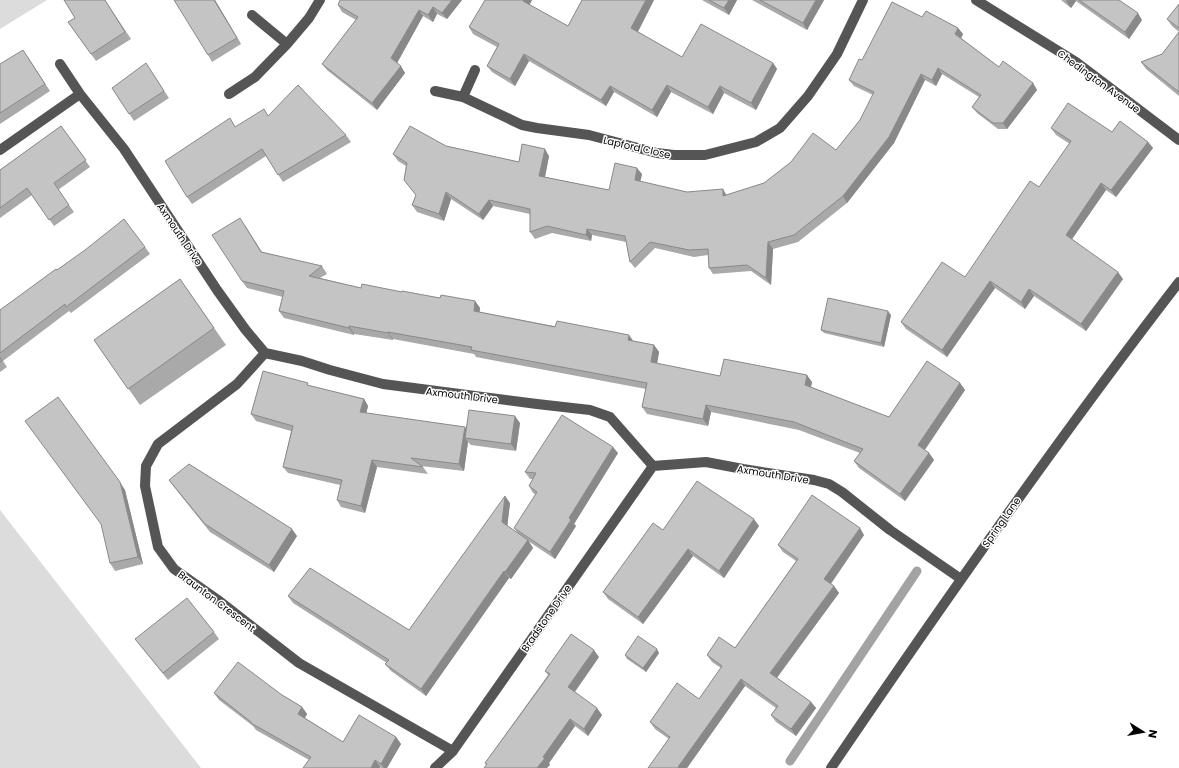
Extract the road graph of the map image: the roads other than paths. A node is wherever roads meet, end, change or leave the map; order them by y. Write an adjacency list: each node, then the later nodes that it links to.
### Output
1 (320, 0): 5 (street)
2 (862, 0): 11 (street, Lapford Close)
3 (976, 0): 12 (street, Chedington Avenue)
4 (252, 15): 5 (street)
5 (287, 44): 10 (street)
6 (60, 64): 9 (street, Axmouth Drive)
7 (475, 70): 11 (street)
8 (435, 91): 11 (street, Lapford Close)
9 (80, 94): 13 (street); 15 (street, Axmouth Drive)
10 (229, 94)
11 (463, 97)
12 (1179, 140)
13 (0, 150)
14 (1179, 282): 17 (street, Spring Lane)
15 (265, 353): 16 (street, Axmouth Drive); 18 (street, Braunton Crescent)
16 (653, 466): 17 (street, Axmouth Drive); 18 (street, Bradstone Drive)
17 (961, 579): 20 (street, Spring Lane)
18 (453, 751): 19 (street, Bradstone Drive)
19 (435, 768)
20 (831, 768)

